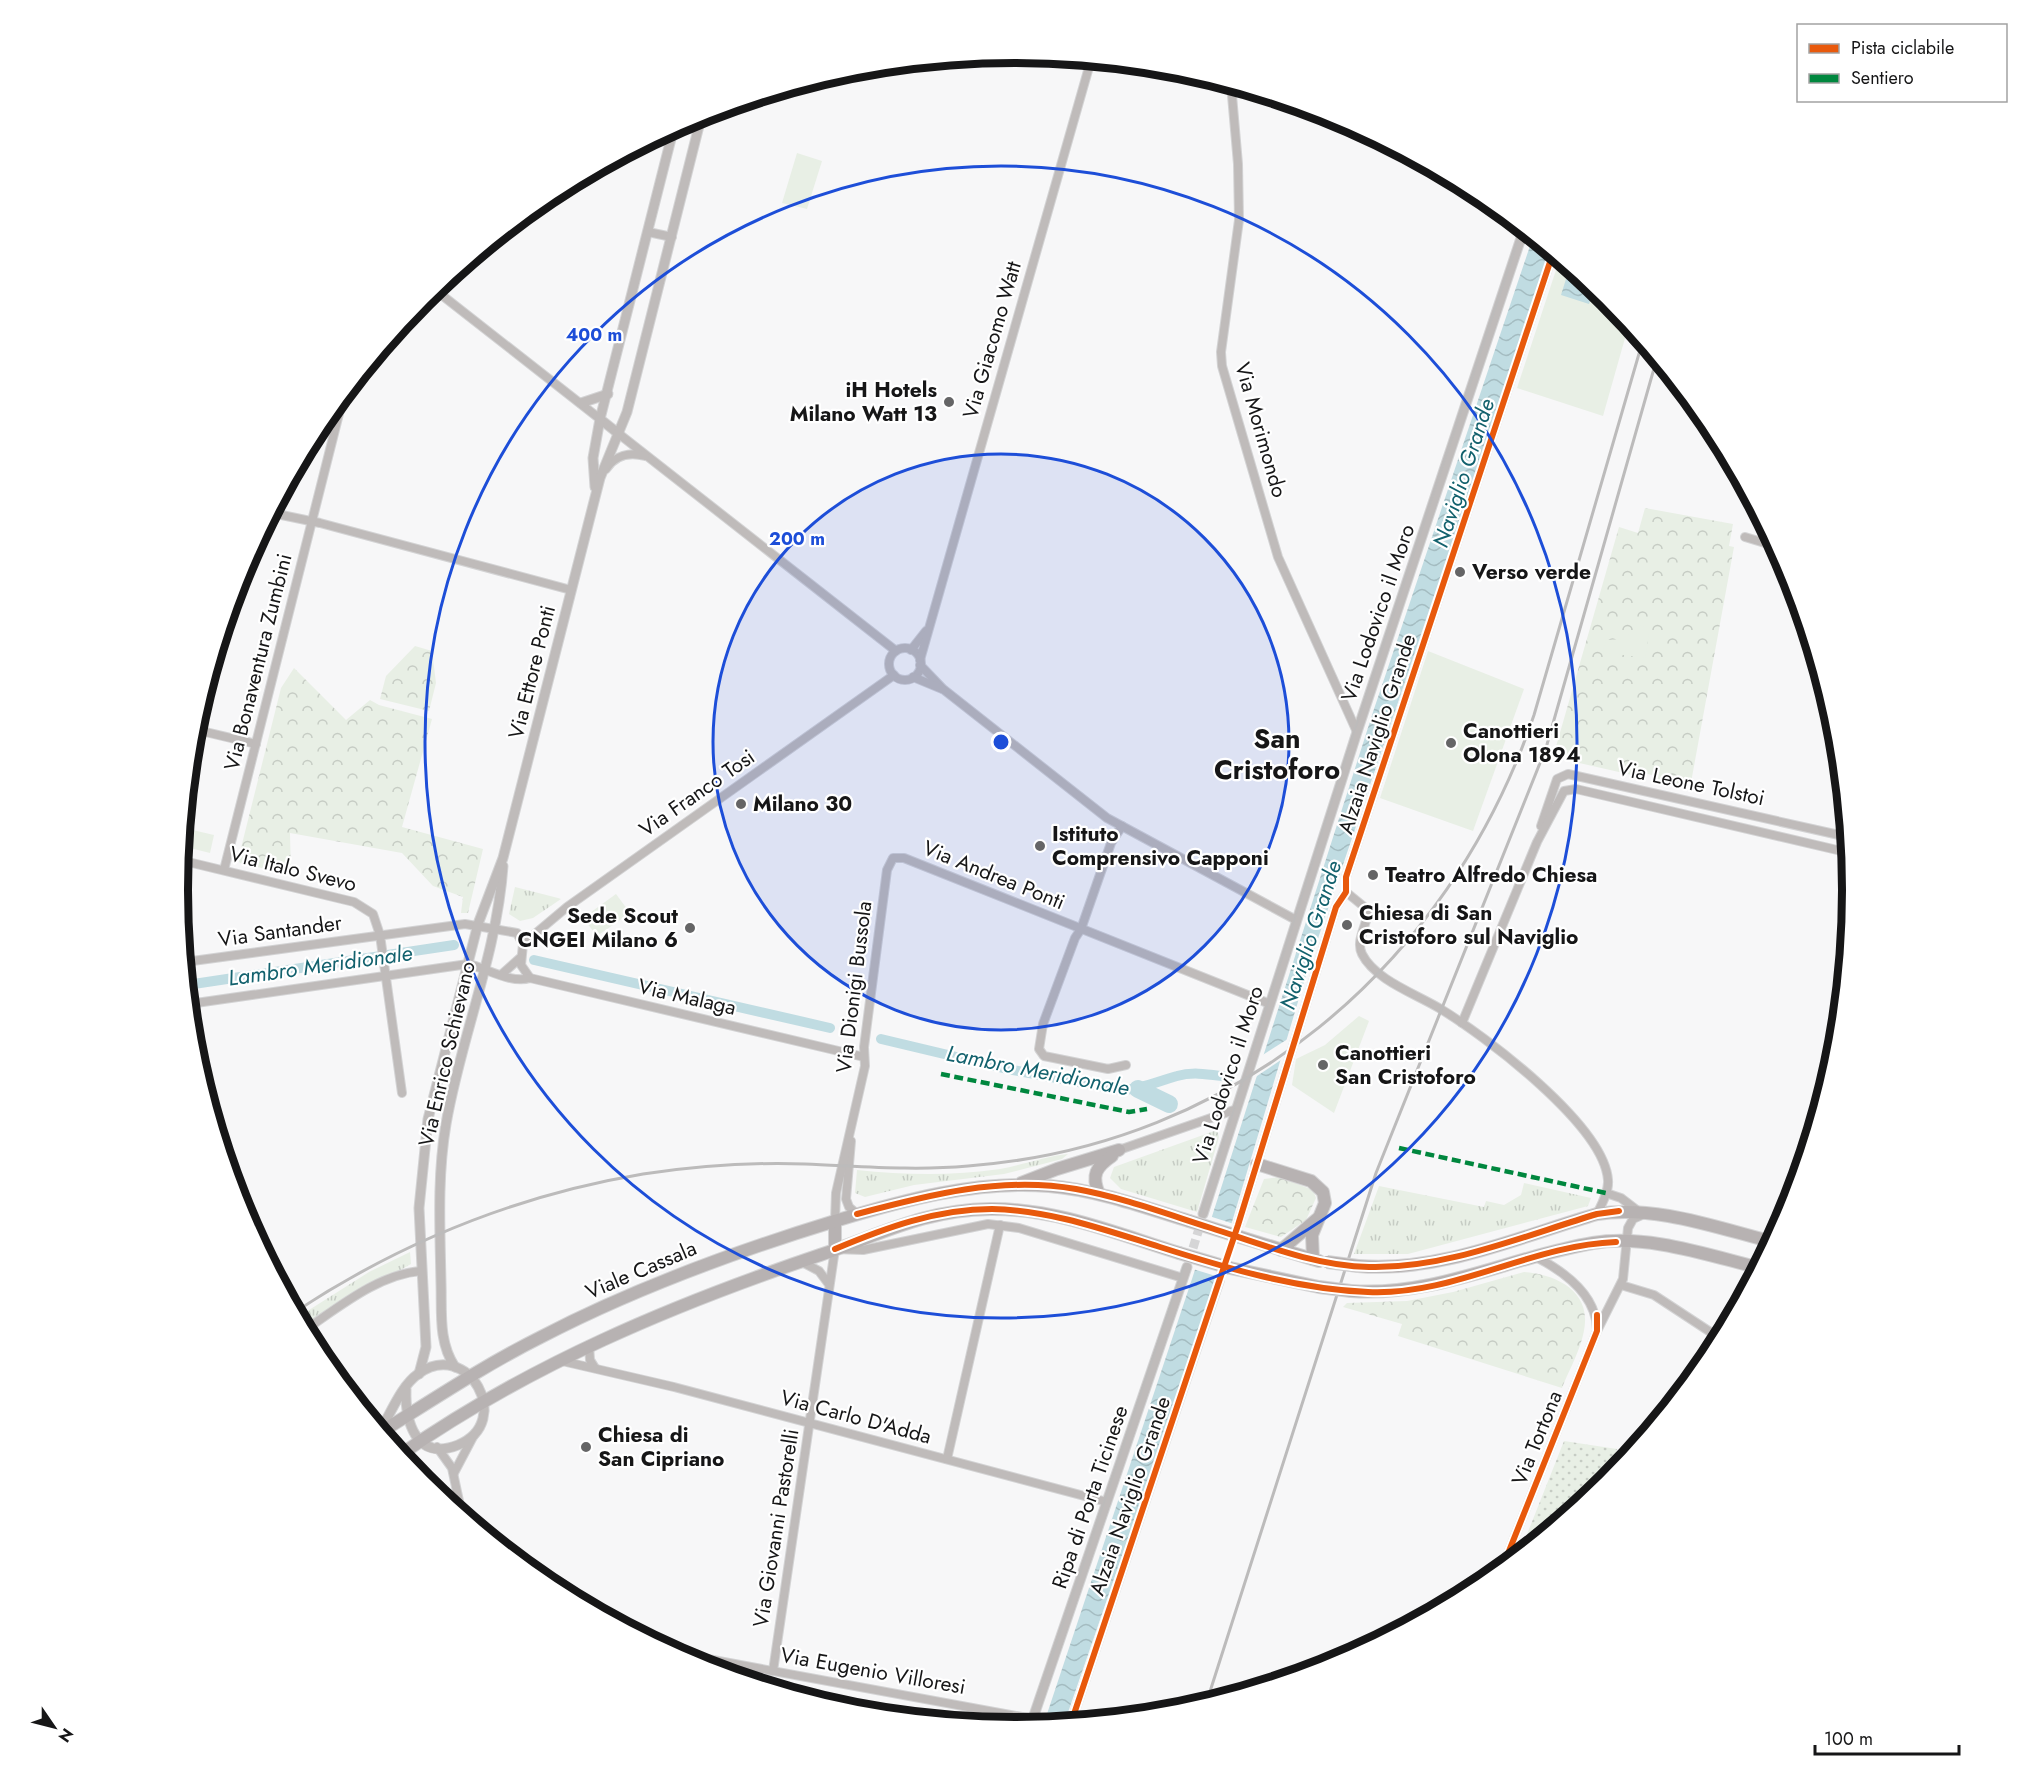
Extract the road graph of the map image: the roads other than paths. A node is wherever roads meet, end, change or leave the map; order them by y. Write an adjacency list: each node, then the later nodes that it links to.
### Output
1 (1089, 67): 23 (street, Via Giacomo Watt)
2 (1232, 92): 31 (street, Via Morimondo)
3 (699, 126): 7 (street, Via Ettore Ponti)
4 (671, 139): 5 (street, Via Ettore Ponti)
5 (648, 232): 7 (street); 10 (street, Via Ettore Ponti)
6 (1522, 236): 31 (street, Via Lodovico il Moro)
7 (672, 237): 14 (street, Via Ettore Ponti)
8 (1551, 260): 45 (street, Alzaia Naviglio Grande)
9 (441, 295): 11 (street)
10 (608, 394): 11 (street); 13 (street, Via Ettore Ponti)
11 (581, 403): 13 (street)
12 (339, 415): 19 (street, Via Bonaventura Zumbini)
13 (600, 419): 14 (street); 17 (street, Via Ettore Ponti)
14 (619, 434): 15 (street); 16 (street, Via Ettore Ponti)
15 (647, 457): 16 (street); 25 (street)
16 (600, 478): 17 (street, Via Ettore Ponti)
17 (596, 494): 22 (street, Via Ettore Ponti)
18 (279, 514): 19 (street)
19 (312, 521): 22 (street); 32 (street, Via Bonaventura Zumbini)
20 (1745, 537): 21 (street)
21 (1766, 543)
22 (571, 590): 41 (street, Via Ettore Ponti)
23 (927, 630): 24 (street, Via Giacomo Watt); 26 (street, Via Giacomo Watt)
24 (911, 650): 25 (street); 26 (street)
25 (896, 651): 27 (street)
26 (920, 662): 28 (street); 29 (street)
27 (894, 675): 28 (street); 51 (street, Via Franco Tosi)
28 (913, 677): 29 (street)
29 (944, 689): 36 (street)
30 (204, 731): 32 (street)
31 (1357, 732): 46 (street, Via Lodovico il Moro)
32 (256, 744): 44 (street, Via Bonaventura Zumbini)
33 (1598, 781): 34 (street, Via Leone Tolstoi); 35 (street, Via Leone Tolstoi); 39 (street, Via Leone Tolstoi)
34 (1595, 793): 37 (street, Via Leone Tolstoi); 39 (street, Via Leone Tolstoi)
35 (1776, 820): 37 (street, Via Leone Tolstoi); 38 (street, Via Leone Tolstoi)
36 (1122, 826): 46 (street); 49 (street)
37 (1771, 834): 40 (street, Via Leone Tolstoi)
38 (1841, 835)
39 (1537, 842): 61 (street)
40 (1842, 851)
41 (503, 858): 47 (street, Via Ettore Ponti); 48 (street, Via Ettore Ponti)
42 (893, 858): 49 (street, Via Andrea Ponti); 62 (street, Via Dionigi Bussola)
43 (189, 862): 44 (street, Via Italo Svevo)
44 (224, 870): 50 (street, Via Italo Svevo)
45 (1346, 892): 61 (street); 68 (street, Alzaia Naviglio Grande)
46 (1296, 920): 60 (street, Via Lodovico il Moro)
47 (478, 924): 48 (street, Via Santander); 50 (street, Via Santander); 54 (street, Via Enrico Schievano)
48 (495, 927): 51 (street, Via Santander); 55 (street, Via Enrico Schievano)
49 (1081, 929): 60 (street, Via Andrea Ponti); 63 (street, Via Andrea Ponti)
50 (380, 939): 53 (street, Via Santander); 56 (street)
51 (523, 944): 52 (street)
52 (520, 958): 57 (street); 58 (street)
53 (191, 961)
54 (468, 964): 55 (street, Via Malaga); 56 (street); 89 (street, Via Enrico Schievano)
55 (485, 968): 57 (street, Via Malaga); 99 (street, Via Enrico Schievano)
56 (385, 973): 59 (street); 64 (street, Via Enrico Schievano)
57 (501, 975): 58 (street, Via Malaga)
58 (530, 978): 62 (street, Via Malaga)
59 (196, 1004)
60 (1269, 1004): 65 (street, Via Lodovico il Moro)
61 (1462, 1023): 70 (street)
62 (864, 1057): 66 (street, Via Dionigi Bussola)
63 (1126, 1065)
64 (402, 1094)
65 (1234, 1110): 67 (street); 74 (street, Via Lodovico il Moro)
66 (851, 1121): 73 (street, Via Dionigi Bussola); 77 (street, Via Dionigi Bussola)
67 (1119, 1150): 69 (main road); 71 (main road)
68 (1257, 1164): 76 (main road); 79 (street, Alzaia Naviglio Grande)
69 (1018, 1185): 71 (main road, Viale Cassala); 73 (main road, Viale Cassala)
70 (1606, 1193): 72 (street); 75 (street)
71 (1099, 1194): 83 (main road, Viale Cassala, bridge)
72 (1644, 1212): 75 (main road, Viale Cassala); 80 (main road, Viale Cassala); 81 (street)
73 (857, 1214): 77 (main road, Viale Cassala)
74 (1203, 1214)
75 (1597, 1214): 85 (main road, Viale Cassala, bridge)
76 (1318, 1218): 83 (main road); 85 (main road)
77 (835, 1221): 82 (main road); 102 (main road, Viale Cassala)
78 (1000, 1225): 82 (street); 90 (street); 113 (street)
79 (1238, 1225)
80 (1765, 1240)
81 (1621, 1242): 84 (main road); 87 (main road); 93 (street, Via Tortona)
82 (835, 1250): 84 (main road, bridge); 86 (main road); 92 (street, Via Giovanni Pastorelli)
83 (1281, 1250): 85 (main road, Viale Cassala)
84 (1536, 1257): 95 (street)
85 (1313, 1259)
86 (801, 1261): 92 (street); 97 (main road)
87 (1752, 1266)
88 (1186, 1267): 90 (street)
89 (421, 1271): 94 (street); 101 (street, Via Enrico Schievano)
90 (1183, 1278): 115 (street, Ripa di Porta Ticinese)
91 (1220, 1280): 120 (street, Alzaia Naviglio Grande)
92 (828, 1283): 106 (street, Via Giovanni Pastorelli)
93 (1621, 1285): 95 (street, Via Tortona); 96 (street)
94 (312, 1326)
95 (1597, 1331): 117 (street, Via Tortona)
96 (1713, 1335)
97 (589, 1345): 98 (main road); 100 (street)
98 (558, 1361): 100 (street, Via Carlo D'Adda); 104 (main road)
99 (454, 1367): 101 (street); 102 (street)
100 (595, 1368): 106 (street, Via Carlo D'Adda)
101 (418, 1374): 103 (street, Viale Cassala)
102 (471, 1376): 104 (street); 105 (main road, Viale Cassala)
103 (406, 1389): 105 (street); 107 (street, Viale Cassala)
104 (484, 1403): 109 (street); 110 (main road)
105 (406, 1416): 108 (main road, Viale Cassala); 110 (street)
106 (810, 1423): 113 (street, Via Carlo D'Adda); 119 (street, Via Giovanni Pastorelli)
107 (384, 1425)
108 (386, 1427)
109 (474, 1434): 111 (street); 114 (street)
110 (421, 1442): 111 (street); 112 (main road)
111 (437, 1448): 114 (street)
112 (407, 1451)
113 (947, 1459): 115 (street, Via Carlo D'Adda)
114 (454, 1473): 116 (street)
115 (1107, 1502): 121 (street, Ripa di Porta Ticinese)
116 (460, 1504)
117 (1507, 1556)
118 (712, 1660): 119 (street, Via Eugenio Villoresi)
119 (772, 1671): 122 (street, Via Eugenio Villoresi)
120 (1073, 1716)
121 (1034, 1717)
122 (1005, 1718)

